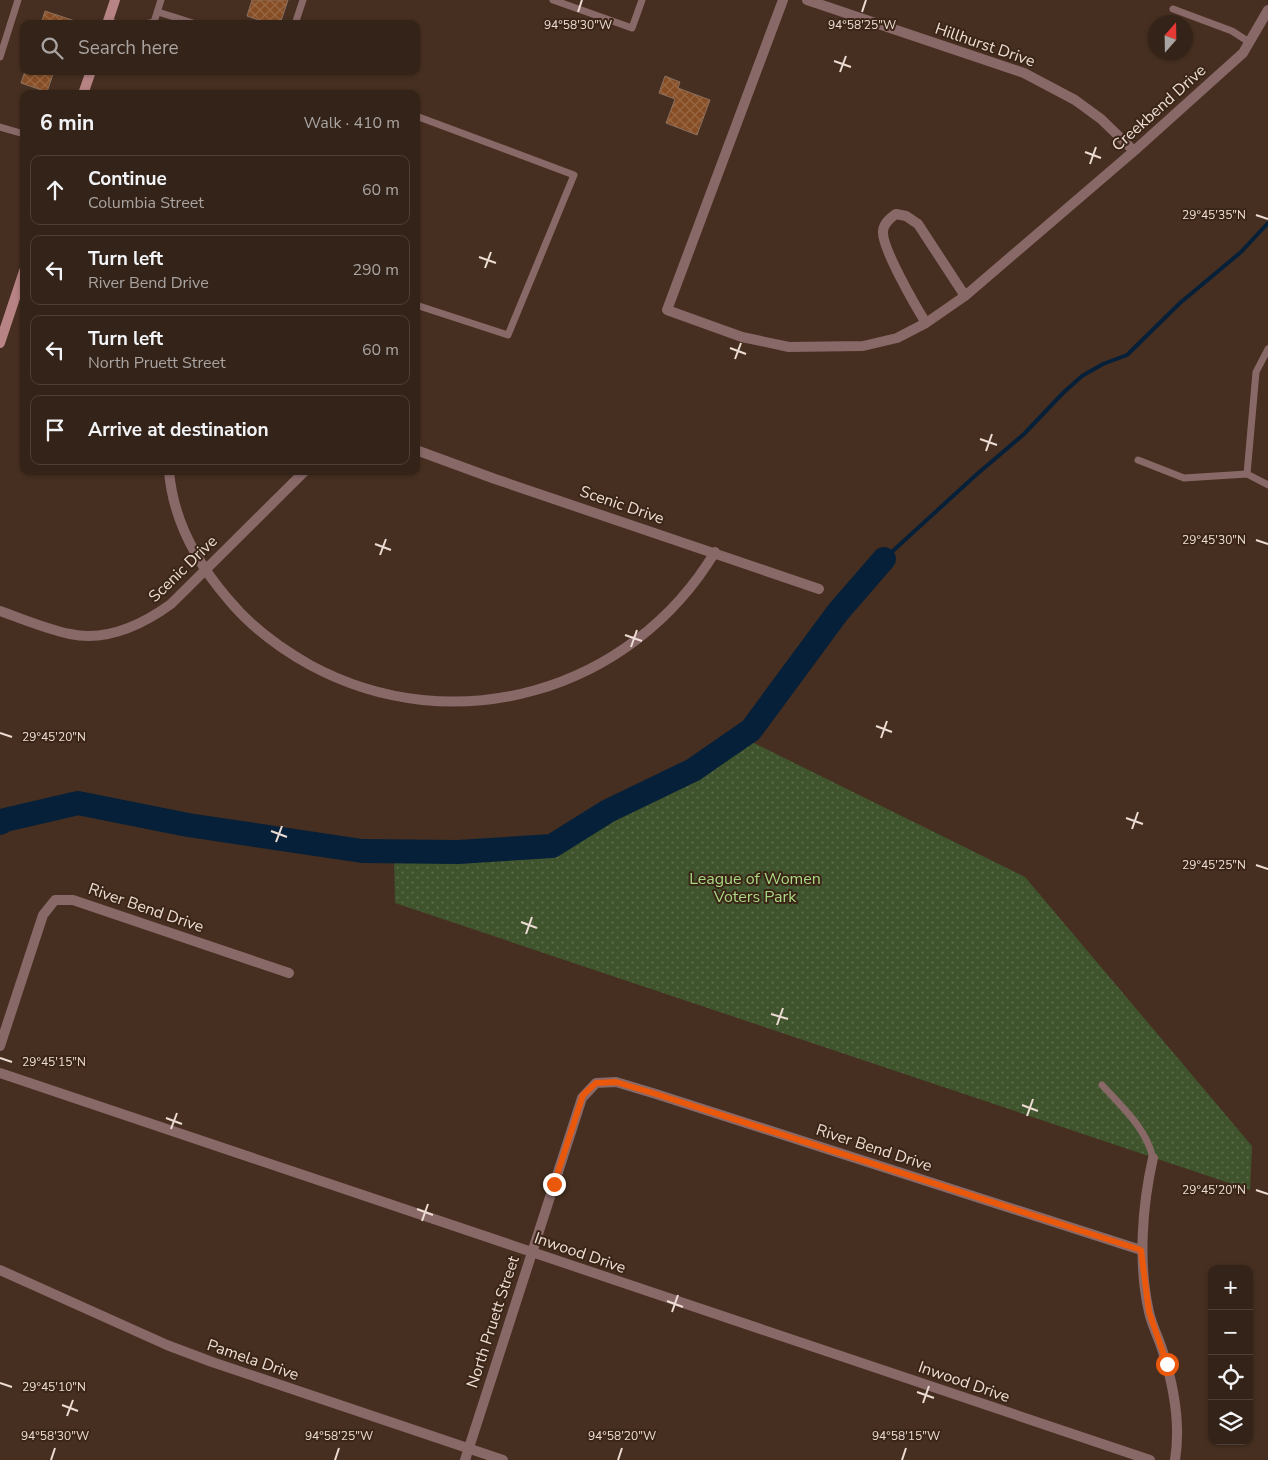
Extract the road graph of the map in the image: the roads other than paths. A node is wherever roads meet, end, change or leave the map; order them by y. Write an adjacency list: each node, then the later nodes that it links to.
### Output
1 (18, 0): 18 (lane)
2 (115, 0): 13 (main road)
3 (162, 0): 12 (lane)
4 (303, 0): 16 (lane)
5 (553, 0): 9 (lane)
6 (642, 0): 9 (lane)
7 (783, 0): 28 (street, Creekbend Drive)
8 (807, 0): 24 (street, Hillhurst Drive)
9 (564, 2)
10 (1173, 8): 17 (lane)
11 (1268, 10): 17 (street, Creekbend Drive)
12 (158, 12): 14 (lane); 15 (lane)
13 (112, 20)
14 (155, 20)
15 (183, 20)
16 (296, 20)
17 (1249, 42): 24 (street, Creekbend Drive)
18 (0, 57)
19 (90, 75): 20 (main road)
20 (84, 90)
21 (420, 117): 27 (lane)
22 (0, 127): 23 (lane)
23 (20, 133)
24 (1134, 151): 26 (street, Creekbend Drive)
25 (20, 284): 29 (main road)
26 (965, 296): 28 (street, Creekbend Drive); 28 (street)
27 (420, 306)
28 (926, 322)
29 (0, 343)
30 (1268, 349): 33 (lane)
31 (420, 451): 37 (street, Scenic Drive)
32 (1138, 460): 33 (lane)
33 (1247, 474): 36 (lane)
34 (170, 475): 38 (street)
35 (301, 475): 38 (street, Scenic Drive)
36 (1268, 485)
37 (715, 552): 38 (street); 39 (street, Scenic Drive)
38 (205, 570): 40 (street, Scenic Drive)
39 (819, 589)
40 (0, 612)
41 (289, 973): 42 (street, River Bend Drive)
42 (0, 1046)
43 (0, 1073): 48 (street, Inwood Drive)
44 (596, 1083): 47 (street, River Bend Drive); 48 (street, North Pruett Street)
45 (1102, 1084): 46 (lane)
46 (1153, 1158): 47 (street)
47 (1141, 1250): 54 (street)
48 (531, 1252): 50 (street, North Pruett Street); 53 (street, Inwood Drive)
49 (0, 1270): 50 (street, Pamela Drive)
50 (468, 1449): 51 (street, North Pruett Street); 52 (street, Pamela Drive)
51 (465, 1460)
52 (503, 1460)
53 (1150, 1460)
54 (1175, 1460)

